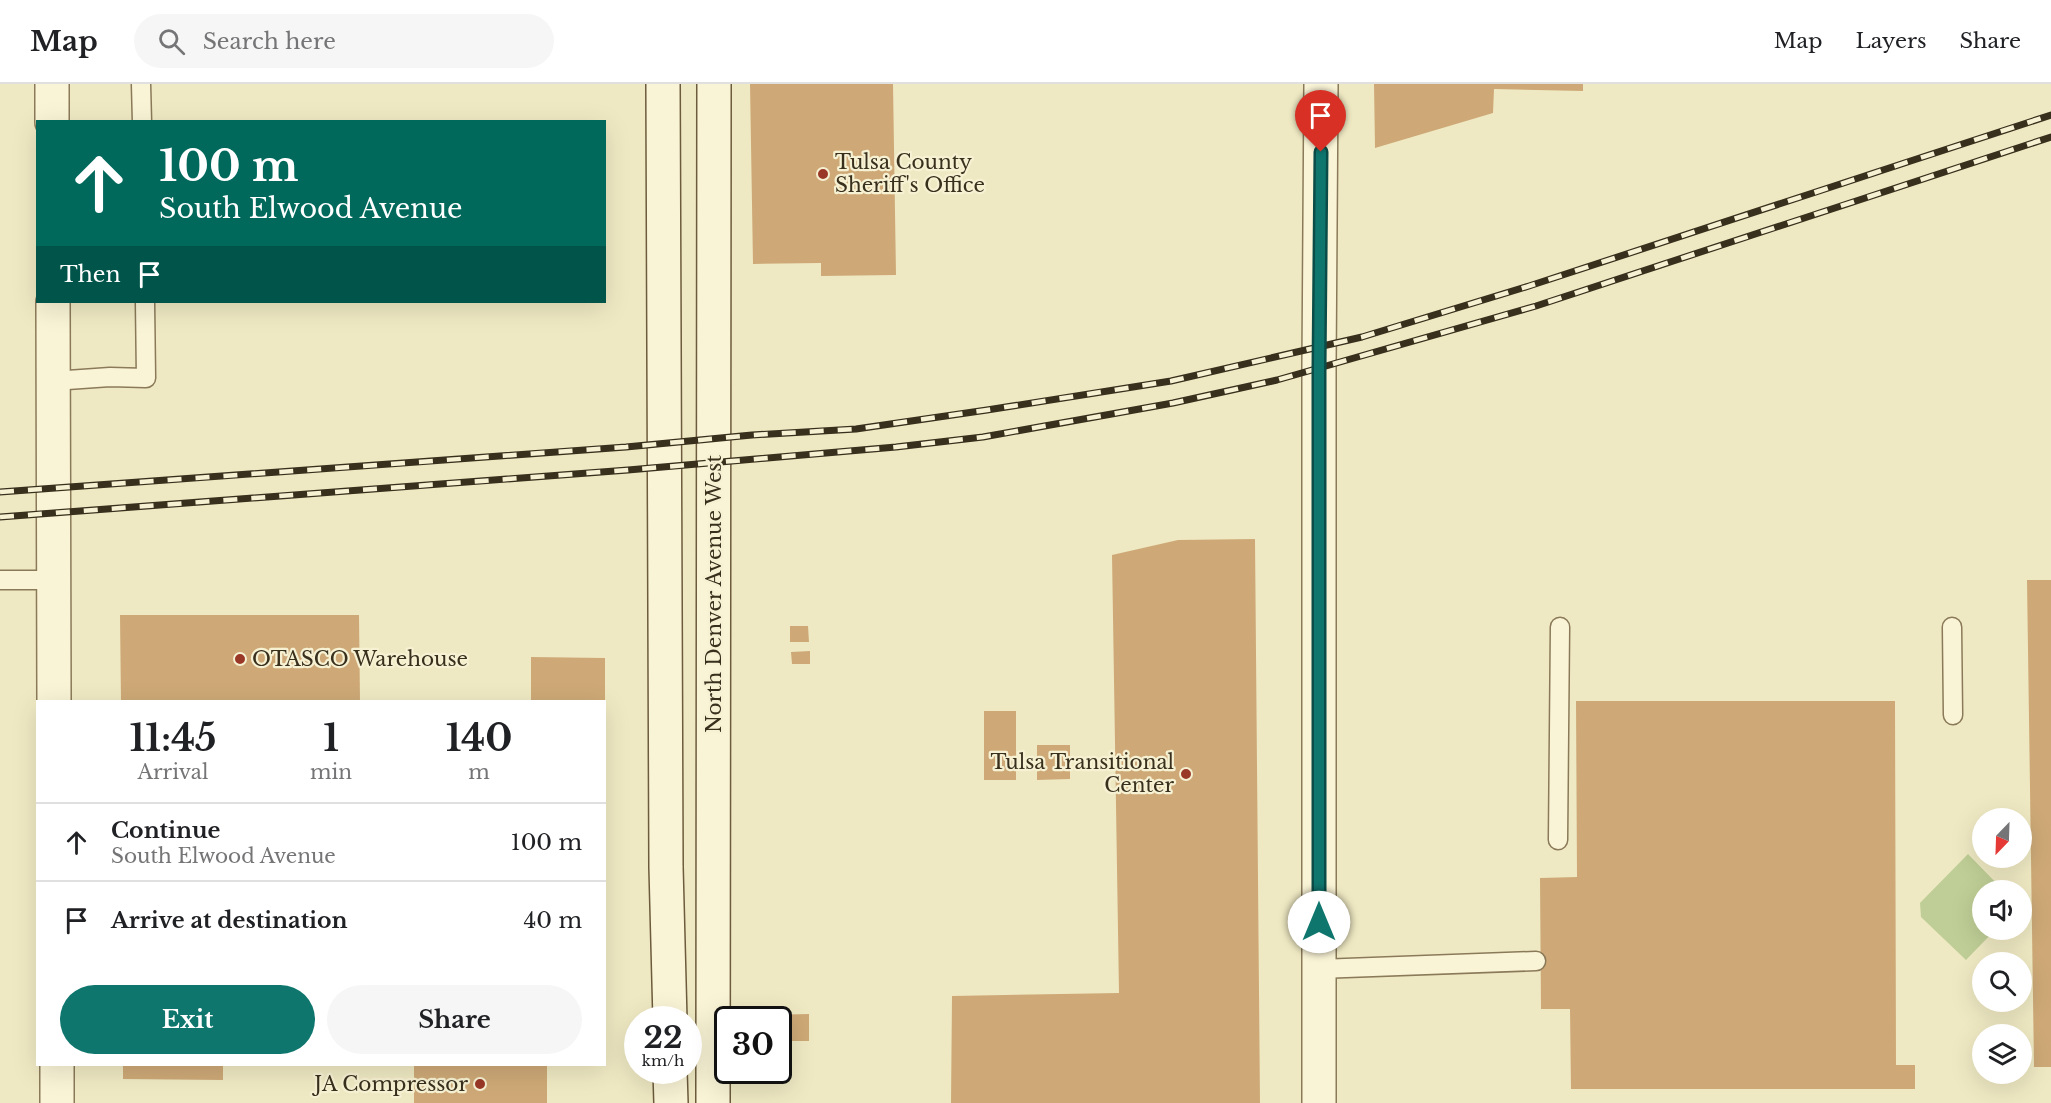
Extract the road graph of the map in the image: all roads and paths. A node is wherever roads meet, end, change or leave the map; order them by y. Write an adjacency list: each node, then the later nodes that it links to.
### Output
1 (52, 84): 6 (main road)
2 (141, 84): 7 (lane)
3 (663, 84): 20 (main road)
4 (714, 84): 25 (main road, North Denver Avenue West)
5 (1322, 84): 19 (main road)
6 (52, 120)
7 (141, 120)
8 (52, 303): 10 (main road)
9 (145, 303): 10 (lane)
10 (53, 381): 12 (main road)
11 (0, 580): 12 (lane)
12 (53, 580): 15 (main road)
13 (1560, 627): 17 (lane)
14 (1952, 627): 16 (lane)
15 (54, 700)
16 (1953, 715)
17 (1558, 840)
18 (1536, 961): 19 (lane)
19 (1319, 969): 26 (main road)
20 (670, 1006)
21 (57, 1066): 23 (main road)
22 (670, 1084): 24 (main road)
23 (57, 1103)
24 (671, 1103)
25 (713, 1103)
26 (1319, 1103)

